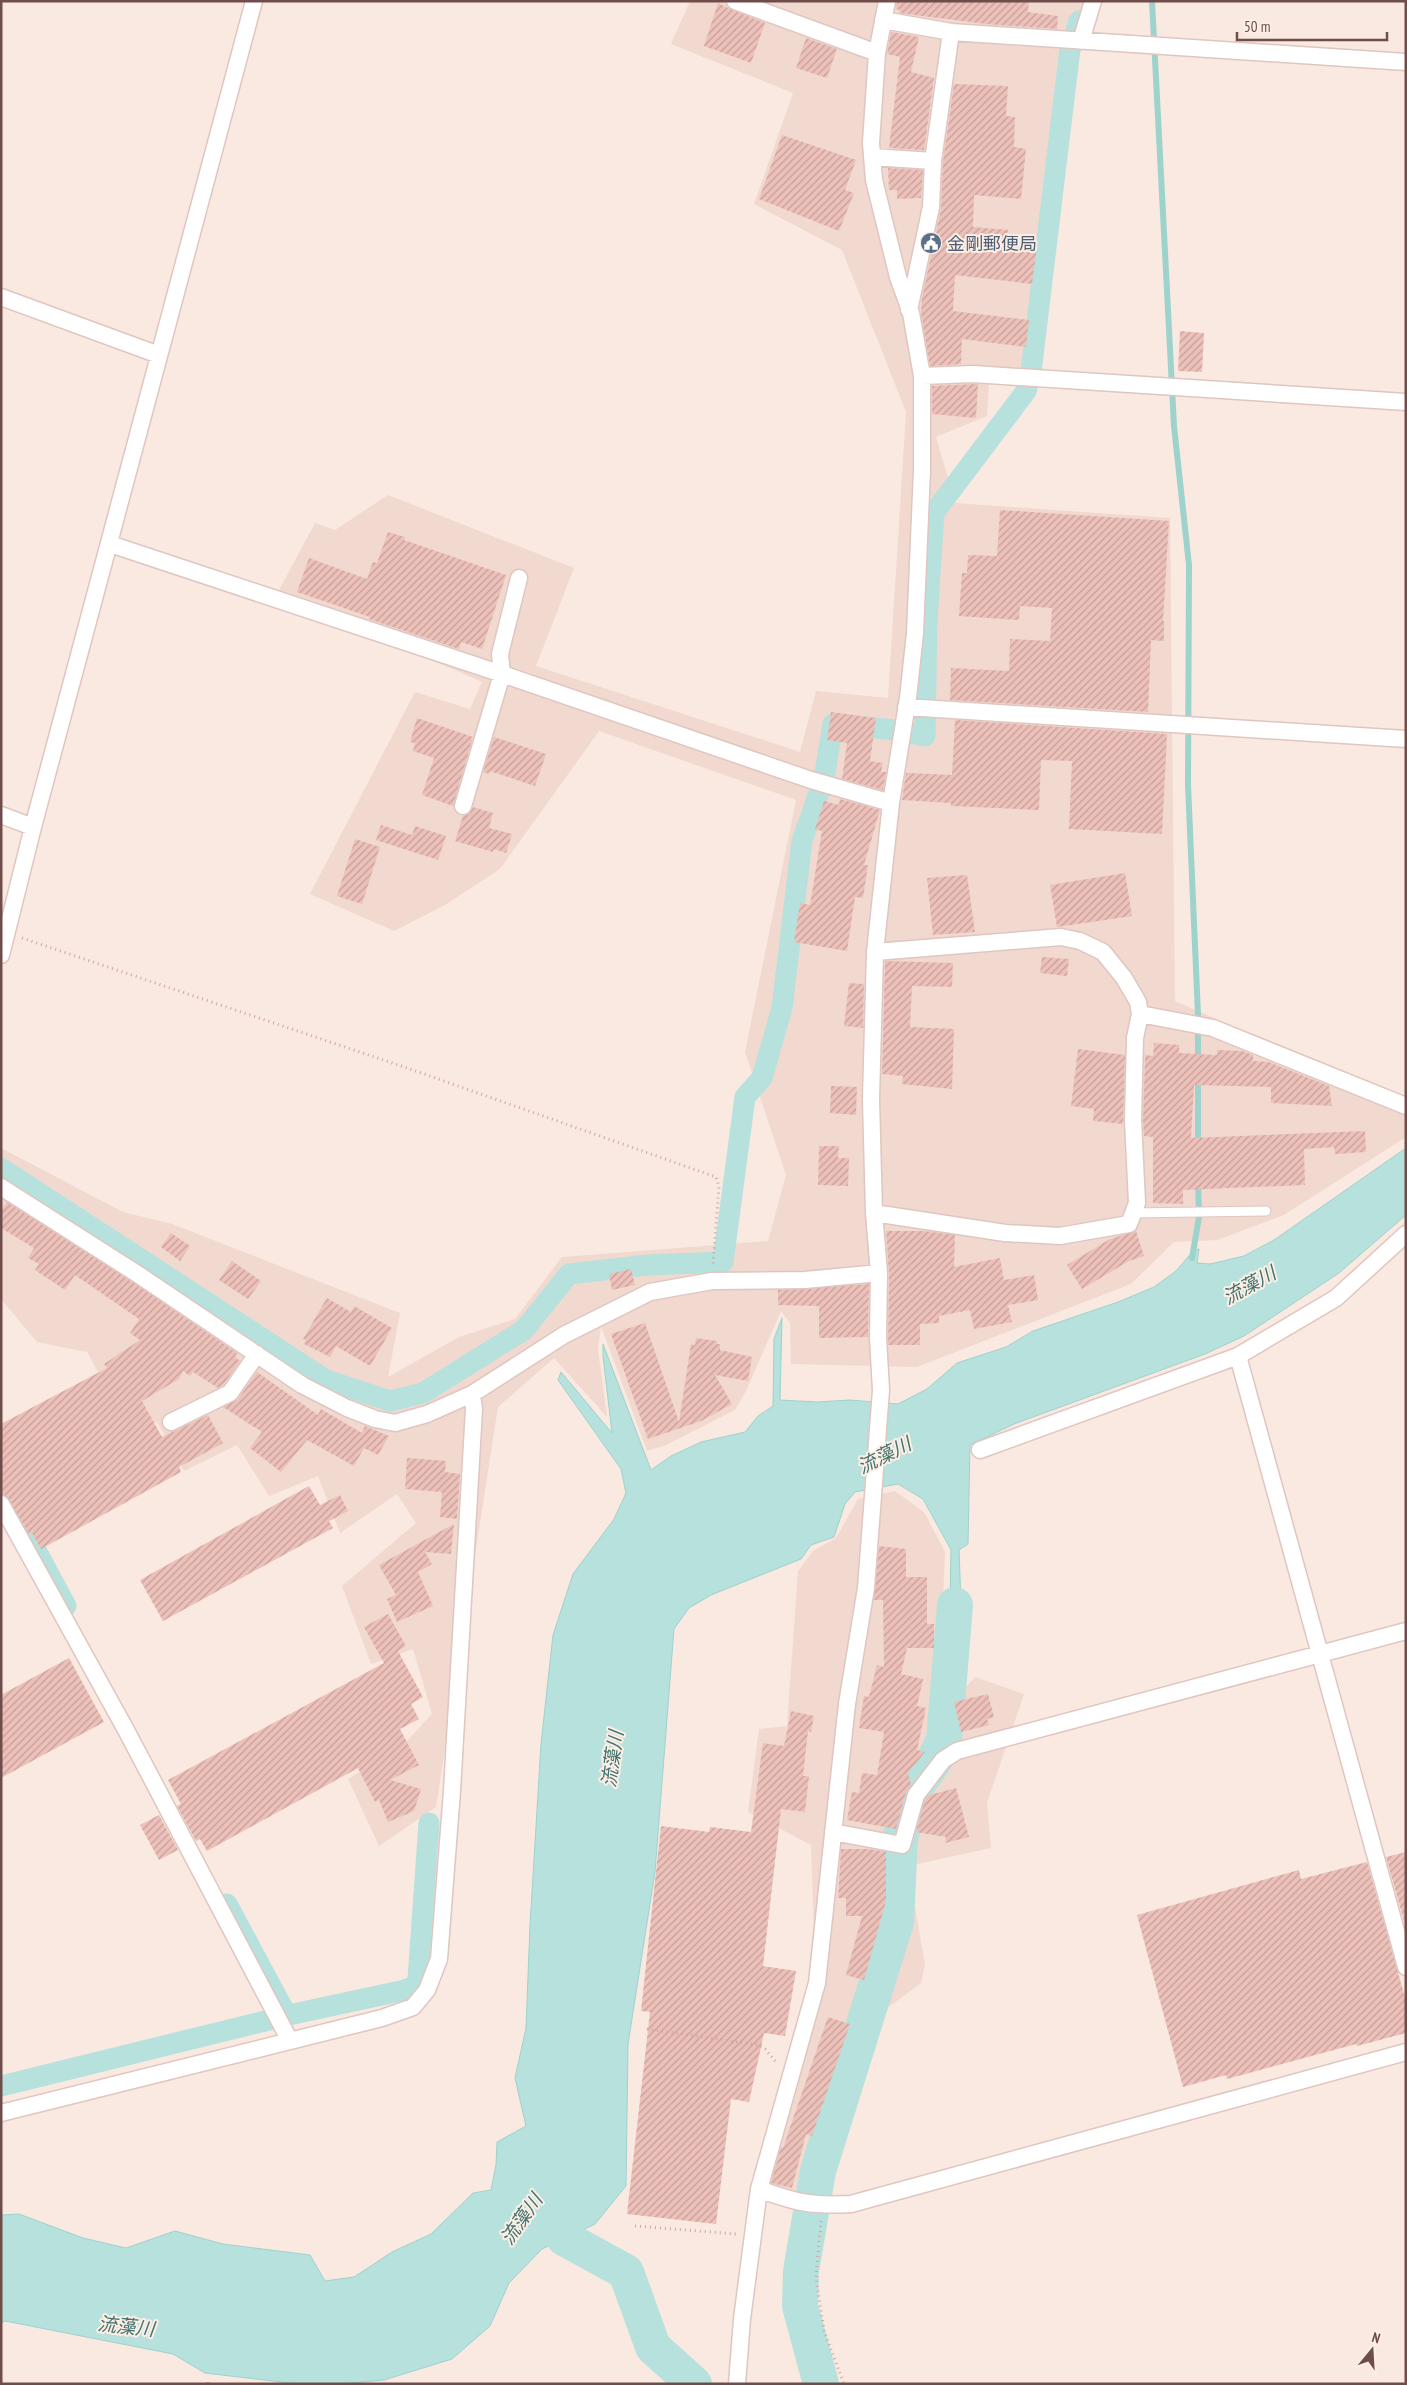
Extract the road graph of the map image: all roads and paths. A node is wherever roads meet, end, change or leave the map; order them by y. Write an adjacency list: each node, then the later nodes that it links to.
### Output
1 (254, 1): 14 (street)
2 (736, 1): 8 (street)
3 (886, 1): 5 (street)
4 (1093, 1): 7 (street)
5 (882, 20): 6 (street); 8 (street)
6 (951, 32): 7 (street); 11 (street)
7 (1074, 41): 9 (street)
8 (877, 53): 10 (street)
9 (1406, 62)
10 (872, 157): 11 (street); 13 (street)
11 (933, 160): 13 (street)
12 (1, 297): 14 (street)
13 (910, 310): 15 (street)
14 (159, 354): 17 (street)
15 (922, 376): 16 (street); 20 (street)
16 (1406, 402)
17 (110, 544): 19 (street); 25 (street)
18 (519, 578): 19 (street)
19 (502, 674): 22 (street); 23 (street)
20 (906, 711): 21 (street); 22 (street)
21 (1406, 740)
22 (891, 803): 27 (street)
23 (463, 806)
24 (1, 815): 25 (street)
25 (33, 827): 26 (street)
26 (8, 933): 28 (street); 36 (path)
27 (876, 952): 29 (street); 34 (street)
28 (1, 955)
29 (1140, 1014): 30 (street); 33 (street)
30 (1406, 1106)
31 (1, 1187): 38 (street)
32 (1266, 1211): 33 (lane)
33 (1133, 1212): 34 (street)
34 (874, 1213): 37 (street)
35 (1406, 1234): 39 (street)
36 (712, 1270)
37 (879, 1273): 40 (street); 46 (street)
38 (257, 1354): 40 (street); 41 (street)
39 (1238, 1356): 42 (street); 45 (street)
40 (472, 1394): 49 (street)
41 (171, 1422)
42 (980, 1450)
43 (1, 1504): 49 (street)
44 (1406, 1631): 45 (street)
45 (1320, 1655): 46 (street); 47 (street)
46 (833, 1832): 51 (street)
47 (1406, 1966)
48 (647, 2029): 51 (path)
49 (290, 2041): 52 (street)
50 (1406, 2052): 54 (street)
51 (791, 2076): 53 (street)
52 (1, 2113)
53 (759, 2189): 54 (street); 56 (street)
54 (822, 2206): 58 (path)
55 (636, 2226): 56 (path)
56 (752, 2235): 57 (street)
57 (737, 2384)
58 (844, 2384)

